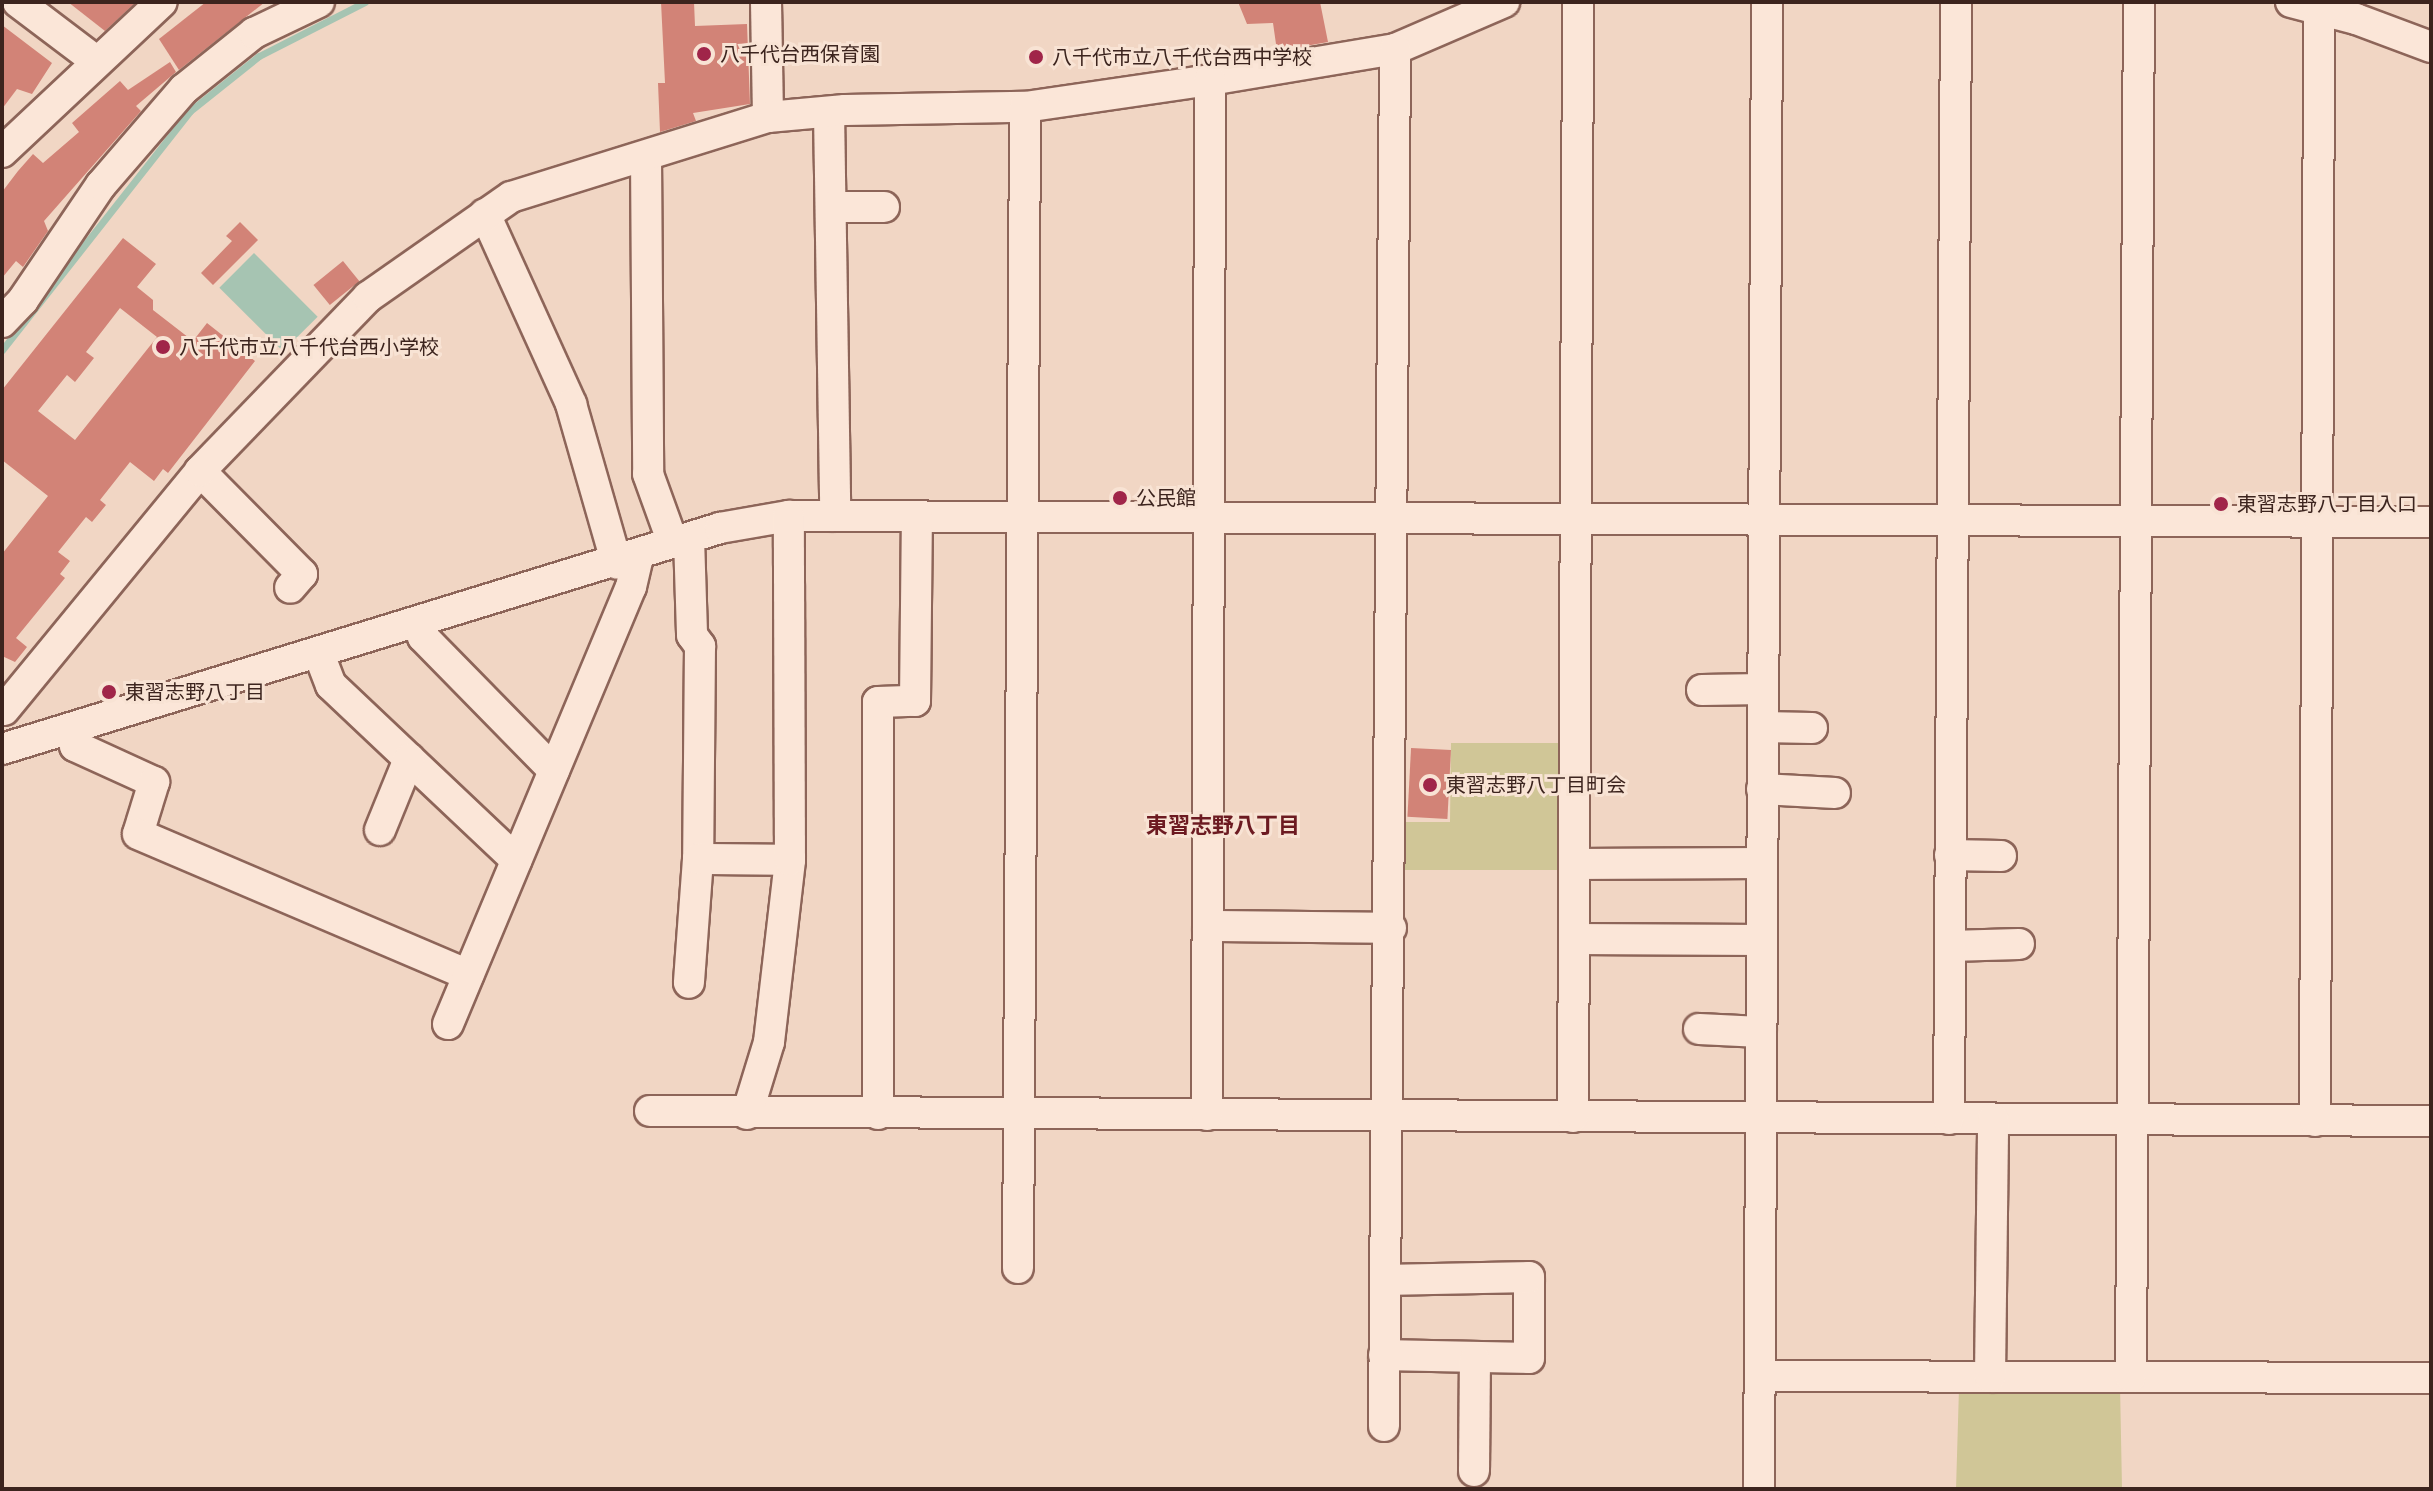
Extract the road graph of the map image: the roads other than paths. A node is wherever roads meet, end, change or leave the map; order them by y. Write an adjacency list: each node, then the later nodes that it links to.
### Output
1 (18, 2): 13 (street)
2 (162, 2): 13 (street)
3 (319, 2): 23 (street)
4 (766, 2): 17 (street)
5 (1504, 2): 12 (street)
6 (1578, 2): 31 (street)
7 (1767, 2): 32 (street)
8 (1956, 2): 33 (street)
9 (2139, 2): 34 (street)
10 (2305, 5): 11 (street); 36 (street)
11 (2431, 47)
12 (1395, 49): 14 (street); 28 (street)
13 (96, 61): 18 (street)
14 (1210, 80): 15 (street); 30 (street)
15 (1025, 107): 16 (street); 29 (street)
16 (829, 112): 17 (street); 20 (street)
17 (768, 117): 19 (street)
18 (2, 152)
19 (646, 156): 22 (street); 37 (street)
20 (832, 207): 21 (street); 26 (street)
21 (884, 207)
22 (485, 214): 24 (street); 38 (street)
23 (2, 322)
24 (200, 471): 39 (street); 44 (street)
25 (789, 516): 26 (street); 37 (street); 58 (street)
26 (835, 516): 27 (street)
27 (917, 516): 29 (street); 74 (street)
28 (1393, 517): 30 (street); 31 (street); 62 (street)
29 (1022, 518): 30 (street); 75 (street)
30 (1212, 518): 61 (street)
31 (1577, 519): 32 (street); 60 (street)
32 (1764, 521): 33 (street); 42 (street)
33 (1952, 521): 34 (street); 54 (street)
34 (2134, 522): 36 (street); 82 (street)
35 (2431, 522): 36 (street)
36 (2317, 523): 83 (street)
37 (681, 540): 38 (street); 56 (street)
38 (628, 560): 40 (street); 50 (street)
39 (290, 588)
40 (421, 623): 41 (street); 50 (street)
41 (319, 654): 46 (street); 49 (street)
42 (1763, 689): 43 (street); 45 (street)
43 (1702, 690)
44 (3, 709): 48 (street)
45 (1763, 727): 47 (street); 51 (street)
46 (76, 728): 48 (street); 67 (street)
47 (1812, 728)
48 (10, 747)
49 (409, 759): 53 (street); 57 (street)
50 (554, 771): 57 (street)
51 (1762, 789): 52 (street); 59 (street)
52 (1835, 793)
53 (380, 830)
54 (1950, 855): 55 (street); 66 (street)
55 (2001, 856)
56 (698, 859): 58 (street); 68 (street)
57 (516, 860): 67 (street)
58 (790, 860): 73 (street)
59 (1762, 863): 60 (street); 64 (street)
60 (1575, 864): 63 (street)
61 (1208, 926): 62 (street); 76 (street)
62 (1391, 928): 77 (street)
63 (1574, 939): 64 (street); 78 (street)
64 (1762, 940): 71 (street)
65 (2019, 944): 66 (street)
66 (1950, 946): 80 (street)
67 (468, 975): 69 (street)
68 (689, 983)
69 (448, 1024)
70 (1699, 1029): 71 (street)
71 (1761, 1032): 79 (street)
72 (650, 1111): 73 (street)
73 (747, 1114): 74 (street)
74 (878, 1114): 75 (street)
75 (1019, 1114): 76 (street); 85 (street)
76 (1207, 1115): 77 (street)
77 (1390, 1116): 78 (street); 86 (street)
78 (1573, 1117): 79 (street)
79 (1760, 1119): 80 (street); 89 (street)
80 (1949, 1119): 81 (street)
81 (1993, 1119): 82 (street); 90 (street)
82 (2132, 1121): 83 (street); 91 (street)
83 (2315, 1121): 84 (street)
84 (2431, 1121)
85 (1018, 1268)
86 (1386, 1280): 87 (street); 88 (street)
87 (1384, 1355): 88 (street); 93 (street)
88 (1475, 1360): 94 (street)
89 (1760, 1376): 90 (street); 95 (street)
90 (1990, 1377): 91 (street)
91 (2131, 1377): 92 (street)
92 (2431, 1378)
93 (1384, 1426)
94 (1474, 1471)
95 (1759, 1489)

